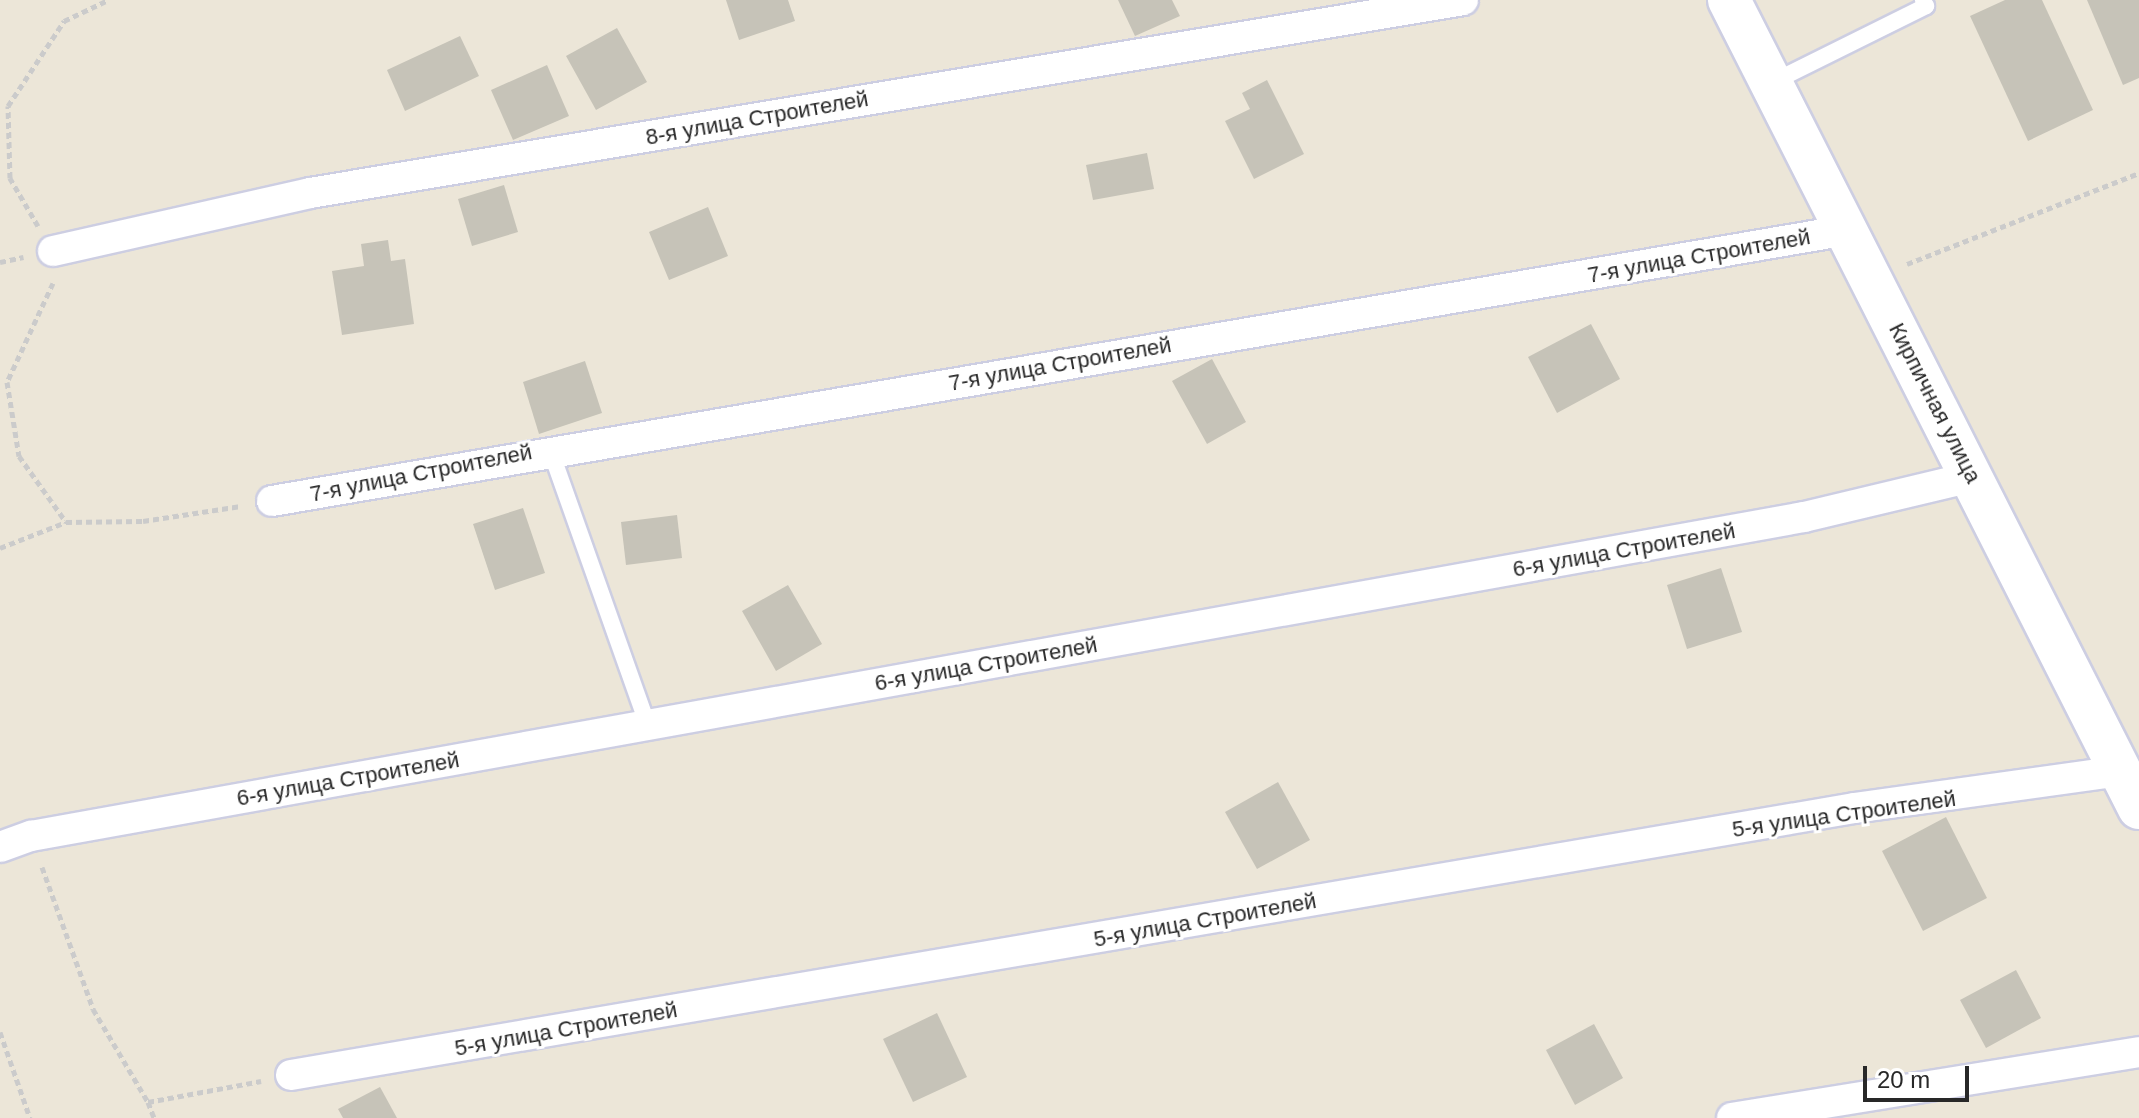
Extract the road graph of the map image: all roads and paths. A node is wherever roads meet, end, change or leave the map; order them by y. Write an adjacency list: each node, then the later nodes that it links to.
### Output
1 (1463, 0): 7 (street, 8-я улица Строителей)
2 (1729, 0): 4 (main road, Кирпичная улица)
3 (1923, 0): 4 (lane)
4 (1772, 82): 6 (main road, Кирпичная улица)
5 (2139, 173): 8 (path)
6 (1848, 230): 8 (main road, Кирпичная улица); 9 (street, 7-я улица Строителей)
7 (53, 251)
8 (1872, 278): 10 (main road, Кирпичная улица)
9 (550, 449): 11 (street, 7-я улица Строителей); 13 (lane)
10 (1972, 477): 13 (street, 6-я улица Строителей); 14 (main road, Кирпичная улица)
11 (272, 501): 12 (path)
12 (0, 548)
13 (648, 725): 16 (street, 6-я улица Строителей)
14 (2119, 771): 15 (main road, Кирпичная улица); 20 (street, 5-я улица Строителей)
15 (2139, 808)
16 (31, 836): 17 (street, 6-я улица Строителей); 21 (path)
17 (0, 847)
18 (0, 1032): 22 (path)
19 (2139, 1052): 24 (street)
20 (291, 1075): 21 (path)
21 (148, 1102): 23 (path)
22 (30, 1118)
23 (154, 1118)
24 (1732, 1118)

